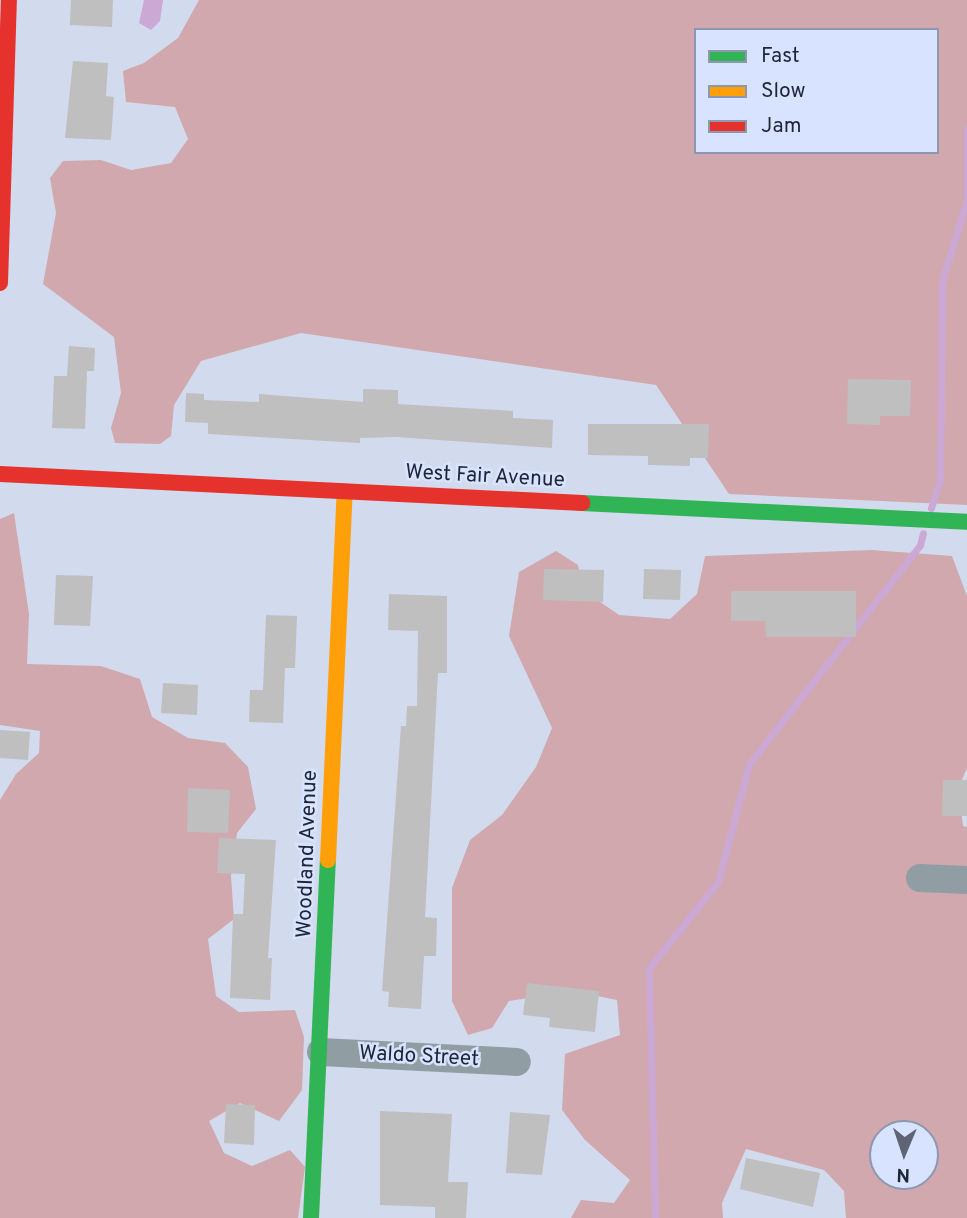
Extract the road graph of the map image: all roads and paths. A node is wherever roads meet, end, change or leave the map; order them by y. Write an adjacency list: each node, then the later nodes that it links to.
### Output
1 (9, 0): 2 (street)
2 (3, 104): 3 (street)
3 (0, 283)
4 (0, 474): 5 (street, West Fair Avenue)
5 (345, 491): 6 (street, West Fair Avenue); 9 (street, Woodland Avenue)
6 (967, 523)
7 (920, 878): 8 (street)
8 (967, 880)
9 (321, 1052): 10 (street, Waldo Street); 11 (street, Woodland Avenue)
10 (517, 1062)
11 (312, 1218)

